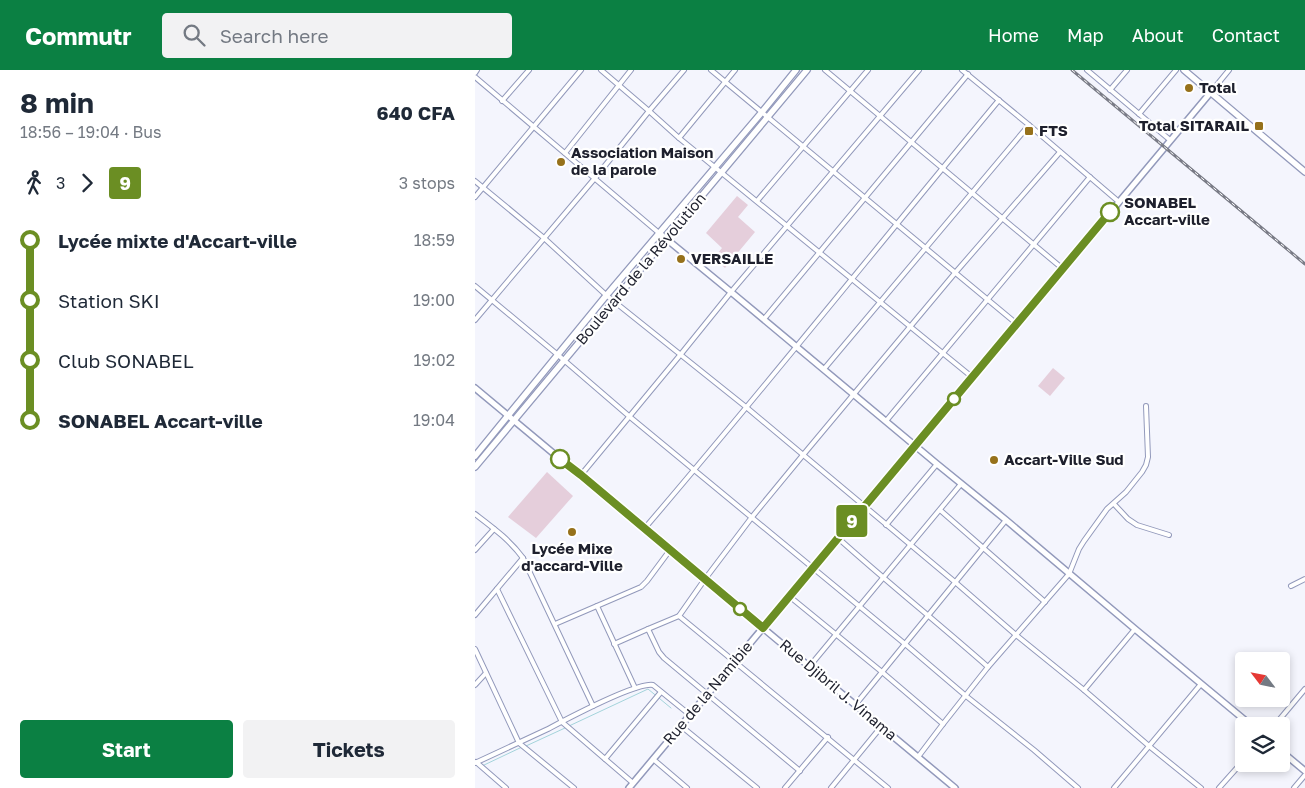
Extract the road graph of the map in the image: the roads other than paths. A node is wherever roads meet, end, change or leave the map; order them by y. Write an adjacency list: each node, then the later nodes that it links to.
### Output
1 (529, 70): 27 (street)
2 (581, 70): 34 (street)
3 (601, 70): 22 (street)
4 (631, 70): 22 (street)
5 (684, 70): 28 (street)
6 (711, 70): 21 (street)
7 (735, 70): 21 (street)
8 (796, 70): 29 (main road, Boulevard de la Révolution)
9 (807, 70): 32 (main road, Boulevard de la Révolution)
10 (825, 70): 24 (street)
11 (868, 70): 24 (street)
12 (919, 70): 31 (street)
13 (962, 70): 19 (street)
14 (1087, 70): 23 (street)
15 (1127, 70): 23 (street)
16 (1176, 70): 30 (street)
17 (1184, 70): 25 (main road)
18 (1229, 70): 25 (street)
19 (968, 74): 26 (street); 37 (street)
20 (475, 77): 27 (street)
21 (725, 82): 29 (street); 35 (street)
22 (619, 85): 28 (street); 40 (street)
23 (1110, 90): 30 (street)
24 (850, 91): 31 (street); 38 (street)
25 (1211, 92): 36 (street, Rue de la Namibie); 45 (main road)
26 (999, 100): 33 (street); 42 (street)
27 (503, 101): 34 (street)
28 (649, 110): 35 (street); 47 (street)
29 (762, 112): 32 (street); 41 (main road, Boulevard de la Révolution)
30 (1139, 114): 36 (street)
31 (880, 116): 37 (street); 44 (street)
32 (768, 117): 38 (street); 43 (main road, Boulevard de la Révolution)
33 (1029, 125): 39 (street); 50 (street)
34 (533, 127): 40 (street); 49 (street)
35 (679, 138): 41 (street)
36 (1171, 140): 54 (street, Rue de la Namibie)
37 (911, 142): 42 (street); 52 (street)
38 (804, 147): 44 (street); 53 (street)
39 (1059, 152): 46 (street); 55 (street)
40 (565, 153): 47 (street)
41 (714, 167): 43 (street); 58 (main road, Boulevard de la Révolution)
42 (942, 168): 50 (street); 56 (street)
43 (721, 172): 53 (street); 60 (main road, Boulevard de la Révolution)
44 (833, 172): 52 (street); 57 (street)
45 (1305, 172)
46 (1090, 177): 54 (street); 61 (street)
47 (595, 178): 58 (street); 59 (street)
48 (475, 181): 49 (street)
49 (483, 188): 51 (street); 59 (street)
50 (972, 193): 55 (street); 62 (street)
51 (475, 197)
52 (864, 198): 56 (street); 63 (street)
53 (757, 201): 57 (street)
54 (1119, 202): 64 (street, Rue de la Namibie)
55 (1003, 218): 61 (street); 65 (street)
56 (896, 225): 62 (street); 66 (street)
57 (787, 226): 63 (street); 68 (street)
58 (659, 233): 60 (street); 69 (main road, Boulevard de la Révolution)
59 (544, 238): 69 (street); 70 (street)
60 (667, 239): 68 (street); 72 (main road, Boulevard de la Révolution)
61 (1033, 244): 64 (street); 71 (street)
62 (926, 248): 65 (street); 73 (street)
63 (819, 253): 66 (street); 74 (street)
64 (1063, 269): 76 (street, Rue de la Namibie)
65 (955, 273): 71 (street); 77 (street)
66 (853, 280): 73 (street); 78 (street)
67 (475, 286): 70 (street)
68 (731, 292): 74 (street); 80 (street)
69 (606, 296): 72 (street); 81 (main road, Boulevard de la Révolution)
70 (492, 300): 75 (street); 81 (street)
71 (987, 300): 76 (street); 79 (street)
72 (614, 301): 80 (street); 82 (main road, Boulevard de la Révolution)
73 (881, 302): 77 (street); 83 (street)
74 (764, 319): 78 (street)
75 (475, 320)
76 (1017, 324): 84 (street, Rue de la Namibie)
77 (911, 327): 79 (street); 86 (street)
78 (797, 346): 83 (street); 88 (street)
79 (942, 353): 84 (street); 92 (street)
80 (681, 354): 88 (street); 90 (street)
81 (558, 355): 82 (street); 89 (main road, Boulevard de la Révolution)
82 (565, 360): 90 (street); 91 (main road, Boulevard de la Révolution)
83 (824, 369): 86 (street)
84 (972, 377): 93 (street, Rue de la Namibie)
85 (475, 388): 89 (street, Rue Djibril J. Vinama)
86 (855, 394): 92 (street); 94 (street)
87 (1146, 406): 101 (street)
88 (746, 407): 94 (street); 98 (street)
89 (508, 416): 91 (street, Rue Djibril J. Vinama); 95 (main road, Boulevard de la Révolution)
90 (630, 417): 98 (street); 99 (street)
91 (513, 420): 97 (main road, Boulevard de la Révolution); 99 (street, Rue Djibril J. Vinama)
92 (886, 421): 93 (street)
93 (915, 445): 96 (street); 102 (street, Rue de la Namibie)
94 (803, 455): 102 (street); 105 (street)
95 (475, 456)
96 (937, 464): 100 (street); 107 (street)
97 (475, 467)
98 (695, 470): 105 (street); 109 (street)
99 (581, 475): 109 (street, Rue Djibril J. Vinama)
100 (961, 484): 103 (street); 106 (street)
101 (1114, 504): 110 (street); 118 (street)
102 (865, 506): 107 (street); 111 (street, Rue de la Namibie)
103 (940, 510): 112 (street); 113 (street)
104 (475, 514): 108 (street)
105 (752, 517): 117 (street); 120 (street)
106 (1006, 520): 113 (street); 118 (street)
107 (886, 525): 112 (street)
108 (494, 529): 114 (street); 116 (street)
109 (644, 529): 115 (street, Rue Djibril J. Vinama)
110 (1169, 535)
111 (838, 538): 117 (street, Rue de la Namibie); 119 (street)
112 (911, 545): 119 (street); 122 (street)
113 (983, 548): 122 (street); 126 (street)
114 (475, 550)
115 (670, 550): 120 (street, Rue Djibril J. Vinama); 127 (street)
116 (523, 558): 124 (street); 132 (street)
117 (813, 568): 125 (street, Rue de la Namibie); 128 (street)
118 (1069, 574): 126 (street); 135 (street)
119 (883, 578): 128 (street); 129 (street)
120 (705, 579): 131 (street); 134 (street, Rue Djibril J. Vinama)
121 (1305, 579): 123 (street)
122 (955, 582): 129 (street); 137 (street)
123 (1291, 586)
124 (497, 589): 130 (street); 159 (street)
125 (789, 596): 134 (street, Rue de la Namibie); 136 (street)
126 (1045, 602): 137 (street)
127 (597, 606): 132 (street); 138 (street)
128 (859, 607): 136 (street); 139 (street)
129 (929, 615): 139 (street); 143 (street)
130 (475, 616)
131 (679, 616): 133 (street); 141 (street)
132 (555, 624): 155 (street)
133 (648, 628): 138 (street); 152 (street)
134 (763, 628): 141 (street, Rue de la Namibie); 142 (street, Rue Djibril J. Vinama)
135 (1135, 629): 146 (street); 150 (street)
136 (836, 634): 142 (street); 145 (street)
137 (1016, 635): 143 (street); 150 (street)
138 (614, 644): 148 (street)
139 (905, 644): 145 (street); 153 (street)
140 (475, 649): 144 (street)
141 (735, 662): 152 (street, Rue de la Namibie); 163 (street)
142 (809, 666): 154 (street, Rue Djibril J. Vinama)
143 (989, 666): 153 (street)
144 (486, 672): 147 (street); 164 (street)
145 (882, 672): 154 (street); 160 (street)
146 (1201, 684): 157 (street); 165 (street)
147 (475, 686)
148 (635, 688): 151 (street); 155 (street)
149 (1305, 689): 158 (street)
150 (1084, 690): 165 (street)
151 (661, 692): 156 (street); 169 (street)
152 (708, 694): 156 (street, Rue de la Namibie); 173 (street)
153 (966, 696): 160 (street); 184 (street)
154 (855, 704): 162 (street, Rue Djibril J. Vinama)
155 (593, 706): 159 (street)
156 (690, 715): 161 (street, Rue de la Namibie)
157 (1241, 717)
158 (1281, 717)
159 (562, 722): 164 (street); 169 (street)
160 (943, 724): 166 (street)
161 (681, 726): 170 (street, Rue de la Namibie); 179 (street)
162 (881, 726): 166 (street, Rue Djibril J. Vinama); 167 (street)
163 (827, 737): 167 (street); 173 (street)
164 (519, 743): 171 (street); 177 (street)
165 (1149, 746): 185 (street); 186 (street)
166 (918, 757): 183 (street, Rue Djibril J. Vinama)
167 (854, 759): 181 (street); 182 (street)
168 (1290, 759): 174 (street)
169 (605, 760): 175 (street)
170 (653, 760): 175 (street, Rue de la Namibie); 178 (street)
171 (476, 762): 176 (street)
172 (1235, 770): 187 (street)
173 (800, 771): 180 (street)
174 (1305, 773): 188 (street)
175 (631, 786)
176 (506, 788)
177 (573, 788)
178 (687, 788)
179 (757, 788)
180 (785, 788)
181 (831, 788)
182 (888, 788)
183 (955, 788)
184 (1078, 788)
185 (1114, 788)
186 (1201, 788)
187 (1219, 788)
188 (1294, 788)

